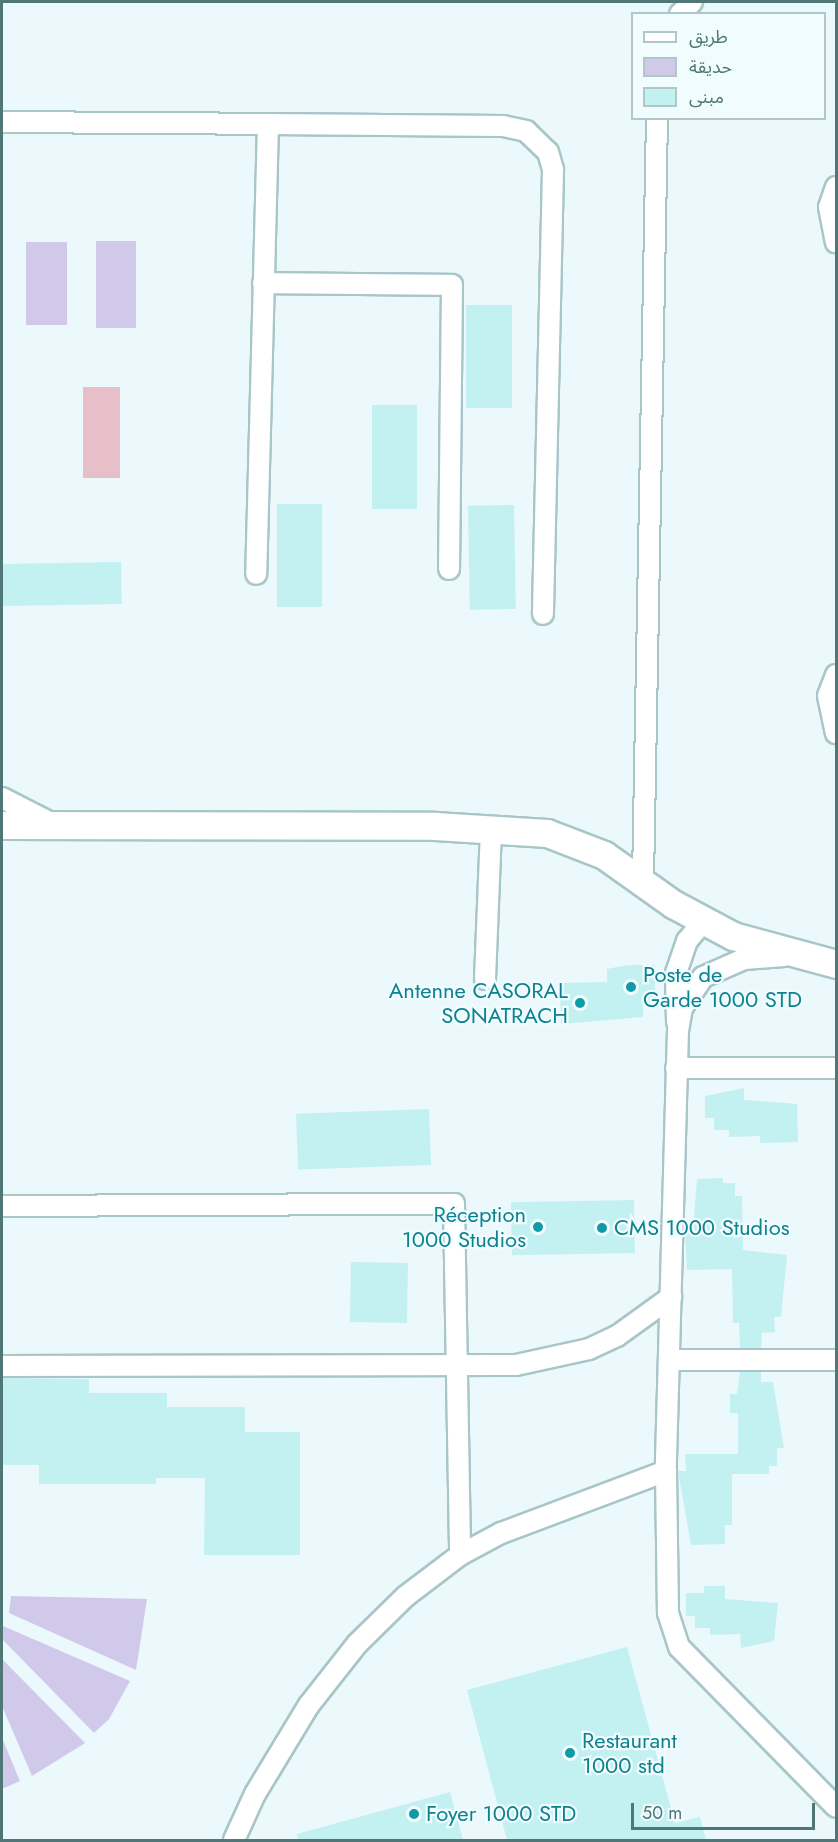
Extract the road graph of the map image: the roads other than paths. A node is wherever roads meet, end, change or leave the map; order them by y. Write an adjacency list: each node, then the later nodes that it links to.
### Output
1 (657, 120): 16 (street)
2 (2, 122): 3 (street)
3 (268, 124): 6 (street); 9 (street)
4 (837, 187): 5 (street)
5 (837, 242)
6 (263, 283): 7 (street); 8 (street)
7 (449, 569)
8 (256, 574)
9 (543, 614)
10 (837, 675): 11 (street)
11 (837, 733)
12 (2, 798): 14 (street)
13 (2, 825): 14 (street)
14 (55, 825): 15 (street)
15 (491, 829): 16 (street); 20 (street)
16 (643, 880): 17 (street)
17 (704, 921): 18 (street); 21 (street)
18 (793, 956): 19 (street); 21 (street)
19 (837, 964)
20 (485, 979)
21 (678, 1030): 22 (street)
22 (676, 1068): 23 (street); 25 (street)
23 (837, 1068)
24 (2, 1206): 28 (street)
25 (671, 1297): 26 (street); 28 (street)
26 (669, 1360): 27 (street); 30 (street)
27 (837, 1360)
28 (460, 1364): 29 (street); 31 (street)
29 (2, 1366)
30 (666, 1471): 31 (street); 32 (street)
31 (460, 1555): 33 (street)
32 (837, 1807)
33 (234, 1840)

